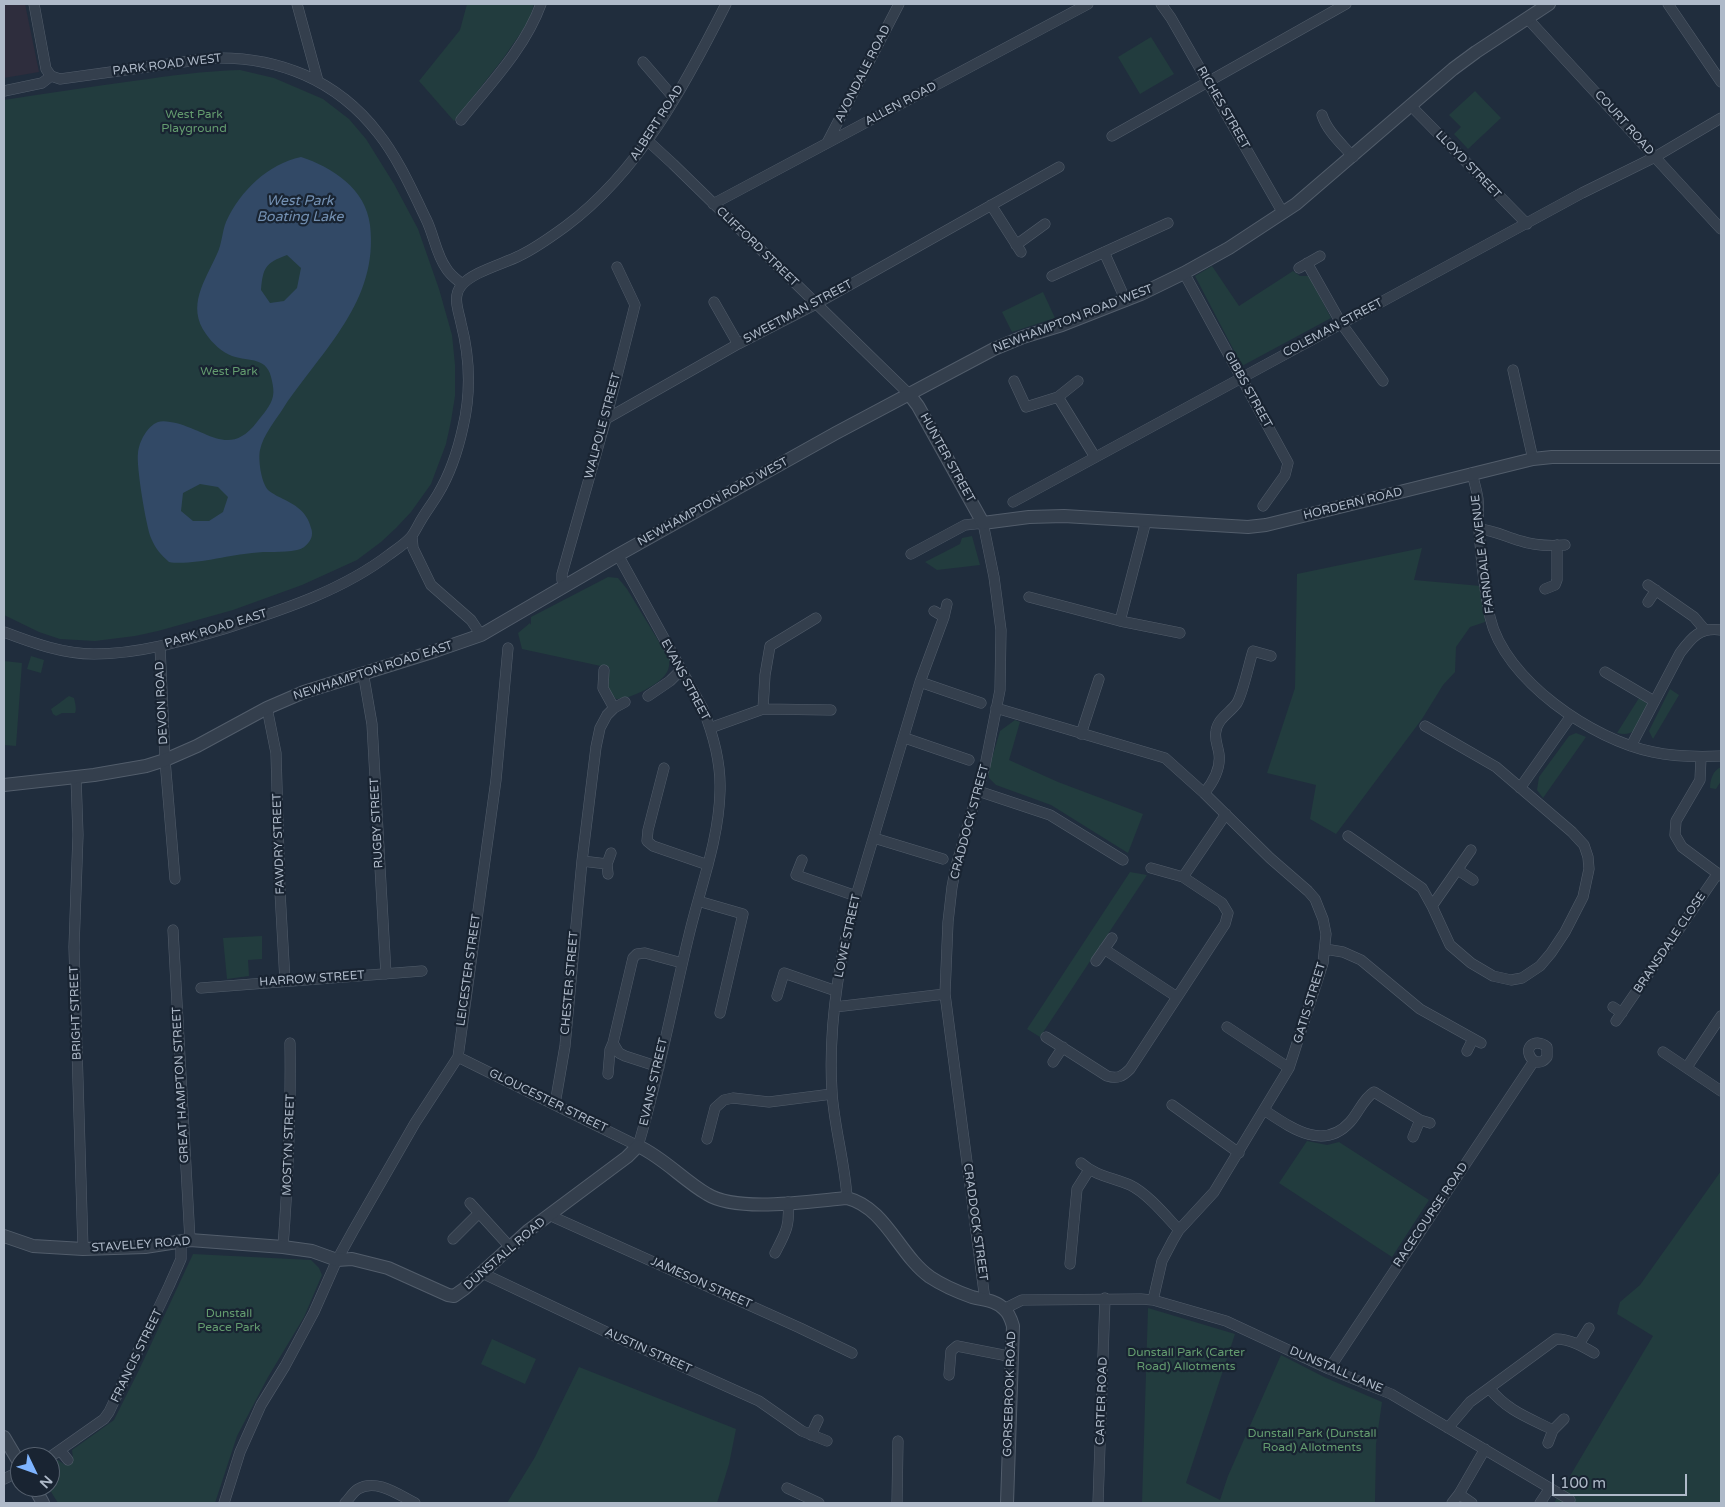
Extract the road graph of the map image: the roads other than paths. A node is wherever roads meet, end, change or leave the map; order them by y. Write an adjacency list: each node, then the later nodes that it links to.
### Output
1 (34, 4): 13 (street)
2 (297, 4): 14 (street)
3 (541, 4): 22 (street)
4 (726, 4): 18 (street, ALBERT ROAD)
5 (899, 4): 25 (street, AVONDALE ROAD)
6 (1088, 4): 25 (street, ALLEN ROAD)
7 (1162, 4): 15 (street, RICHES STREET)
8 (1346, 4): 15 (street)
9 (1549, 4): 11 (street, NEWHAMPTON ROAD WEST)
10 (1668, 4): 16 (street)
11 (1528, 18): 19 (street, NEWHAMPTON ROAD WEST); 27 (street, COURT ROAD)
12 (643, 62): 18 (street)
13 (51, 76): 14 (street, PARK ROAD WEST); 17 (street, PARK ROAD WEST)
14 (318, 81): 41 (street, PARK ROAD WEST)
15 (1208, 82): 23 (street); 31 (street, RICHES STREET)
16 (1721, 82)
17 (4, 91)
18 (674, 98): 24 (street, ALBERT ROAD)
19 (1410, 105): 26 (street, NEWHAMPTON ROAD WEST); 34 (street, LLOYD STREET)
20 (1322, 115): 26 (street)
21 (1721, 118): 27 (street, COLEMAN STREET)
22 (461, 120)
23 (1112, 136)
24 (648, 141): 29 (street, CLIFFORD STREET); 41 (street, ALBERT ROAD)
25 (827, 143): 29 (street, ALLEN ROAD)
26 (1353, 157): 31 (street, NEWHAMPTON ROAD WEST)
27 (1654, 157): 34 (street, COLEMAN STREET); 35 (street, COURT ROAD)
28 (1059, 167): 30 (street, SWEETMAN STREET)
29 (713, 204): 44 (street, CLIFFORD STREET)
30 (991, 205): 33 (street); 44 (street, SWEETMAN STREET)
31 (1283, 213): 39 (street, NEWHAMPTON ROAD WEST)
32 (1168, 223): 36 (street)
33 (1046, 224)
34 (1526, 224): 45 (street, COLEMAN STREET)
35 (1721, 229)
36 (1104, 252): 40 (street); 42 (street)
37 (1320, 256): 45 (street)
38 (617, 267): 54 (street, WALPOLE STREET)
39 (1184, 273): 42 (street, NEWHAMPTON ROAD WEST); 48 (street, GIBBS STREET)
40 (1052, 276)
41 (462, 284): 64 (street)
42 (1126, 301): 52 (street, NEWHAMPTON ROAD WEST)
43 (714, 302): 46 (street)
44 (816, 304): 46 (street, SWEETMAN STREET); 52 (street, CLIFFORD STREET)
45 (1341, 323): 48 (street, COLEMAN STREET); 51 (street)
46 (738, 344): 54 (street, SWEETMAN STREET)
47 (1513, 370): 57 (street)
48 (1242, 378): 55 (street, COLEMAN STREET); 60 (street, GIBBS STREET)
49 (1014, 381): 53 (street)
50 (1078, 381): 53 (street)
51 (1383, 381)
52 (909, 394): 62 (street, HUNTER STREET); 66 (street, NEWHAMPTON ROAD WEST)
53 (1058, 397): 55 (street)
54 (606, 419): 67 (street, WALPOLE STREET)
55 (1095, 457): 59 (street, COLEMAN STREET)
56 (1721, 457): 57 (street, HORDERN ROAD)
57 (1532, 459): 58 (street, HORDERN ROAD)
58 (1472, 473): 61 (street, HORDERN ROAD); 63 (street, FARNDALE AVENUE)
59 (1013, 502)
60 (1263, 506)
61 (1146, 521): 62 (street, HORDERN ROAD); 75 (street)
62 (983, 523): 65 (street); 96 (street, CRADDOCK STREET)
63 (1478, 529): 68 (street); 99 (street, FARNDALE AVENUE)
64 (412, 536): 80 (street); 81 (street, PARK ROAD EAST)
65 (911, 554)
66 (618, 555): 67 (street, NEWHAMPTON ROAD WEST); 85 (street, EVANS STREET)
67 (565, 586): 80 (street, NEWHAMPTON ROAD EAST)
68 (1545, 589)
69 (1029, 597): 75 (street)
70 (1648, 602): 76 (street)
71 (946, 604): 73 (street, LOWE STREET)
72 (934, 611): 73 (street)
73 (944, 617): 89 (street, LOWE STREET)
74 (816, 618): 97 (street)
75 (1120, 621): 79 (street)
76 (1704, 630): 77 (street); 91 (street)
77 (1721, 630)
78 (4, 632): 81 (street, PARK ROAD EAST)
79 (1180, 633)
80 (481, 634): 86 (street, NEWHAMPTON ROAD EAST)
81 (160, 646): 107 (street, DEVON ROAD)
82 (508, 648): 159 (street, LEICESTER STREET)
83 (1272, 656): 114 (street)
84 (604, 670): 95 (street)
85 (681, 670): 90 (street); 101 (street, EVANS STREET)
86 (363, 672): 94 (street, NEWHAMPTON ROAD EAST); 141 (street, RUGBY STREET)
87 (1604, 672): 91 (street)
88 (1100, 679): 102 (street)
89 (920, 682): 93 (street); 103 (street, LOWE STREET)
90 (648, 696)
91 (1654, 701): 104 (street)
92 (625, 702): 95 (street, CHESTER STREET)
93 (981, 703)
94 (267, 708): 107 (street, NEWHAMPTON ROAD EAST); 142 (street, FAWDRY STREET)
95 (614, 708): 123 (street, CHESTER STREET)
96 (996, 708): 102 (street, GATIS STREET); 113 (street, CRADDOCK STREET)
97 (763, 710): 98 (street); 101 (street)
98 (831, 710)
99 (1571, 716): 104 (street, FARNDALE AVENUE); 112 (street)
100 (1425, 726): 112 (street)
101 (710, 728): 124 (street, EVANS STREET)
102 (1081, 734): 114 (street, GATIS STREET)
103 (905, 738): 108 (street); 117 (street, LOWE STREET)
104 (1631, 746): 106 (street, FARNDALE AVENUE)
105 (1721, 756): 106 (street, FARNDALE AVENUE)
106 (1701, 757): 127 (street)
107 (165, 760): 110 (street, NEWHAMPTON ROAD EAST); 129 (street)
108 (969, 760)
109 (664, 768): 124 (street)
110 (76, 777): 111 (street, NEWHAMPTON ROAD EAST); 190 (street, BRIGHT STREET)
111 (4, 785)
112 (1520, 788): 133 (street)
113 (978, 791): 122 (street); 145 (street, CRADDOCK STREET)
114 (1204, 793): 115 (street, GATIS STREET)
115 (1226, 814): 128 (street); 137 (street, GATIS STREET)
116 (1348, 836): 133 (street)
117 (874, 838): 120 (street); 131 (street, LOWE STREET)
118 (1471, 850): 126 (street)
119 (611, 853): 123 (street)
120 (943, 859)
121 (802, 860): 131 (street)
122 (1122, 860)
123 (582, 861): 168 (street, CHESTER STREET)
124 (708, 865): 132 (street, EVANS STREET)
125 (1151, 868): 128 (street)
126 (1458, 870): 130 (street); 133 (street)
127 (1720, 874): 148 (street, BRANSDALE CLOSE)
128 (1183, 877): 147 (street)
129 (176, 879)
130 (1473, 880)
131 (856, 896): 144 (street, LOWE STREET)
132 (698, 901): 139 (street, EVANS STREET); 150 (street)
133 (1432, 906)
134 (173, 930): 187 (street, GREAT HAMPTON STREET)
135 (1112, 938): 136 (street)
136 (1104, 949): 138 (street); 147 (street)
137 (1325, 949): 157 (street); 164 (street, GATIS STREET)
138 (1096, 961)
139 (682, 963): 155 (street); 162 (street, EVANS STREET)
140 (422, 971): 141 (street, HARROW STREET)
141 (386, 974): 142 (street, HARROW STREET)
142 (285, 981): 143 (street, HARROW STREET)
143 (201, 988)
144 (836, 991): 146 (street); 149 (street, LOWE STREET)
145 (945, 994): 149 (street); 196 (street, CRADDOCK STREET)
146 (777, 996)
147 (1177, 998): 156 (street)
148 (1613, 1006)
149 (835, 1007): 167 (street, LOWE STREET)
150 (720, 1013)
151 (1721, 1016): 163 (street)
152 (1227, 1027): 164 (street)
153 (1046, 1037): 156 (street)
154 (290, 1043): 188 (street, MOSTYN STREET)
155 (613, 1043): 162 (street); 165 (street)
156 (1063, 1047): 161 (street)
157 (1467, 1051)
158 (1663, 1052): 163 (street)
159 (458, 1057): 168 (street, GLOUCESTER STREET); 192 (street, LEICESTER STREET)
160 (1534, 1061): 204 (street, RACECOURSE ROAD)
161 (1053, 1062)
162 (659, 1067): 175 (street, EVANS STREET)
163 (1687, 1067): 166 (street)
164 (1290, 1068): 170 (street, GATIS STREET)
165 (608, 1074)
166 (1721, 1091)
167 (832, 1094): 174 (street); 179 (street, LOWE STREET)
168 (555, 1104): 175 (street, GLOUCESTER STREET)
169 (1172, 1105): 176 (street)
170 (1264, 1110): 171 (street); 176 (street, GATIS STREET)
171 (1420, 1120): 172 (street); 173 (street)
172 (1430, 1123)
173 (1412, 1137)
174 (707, 1139)
175 (638, 1146): 180 (street); 183 (street, DUNSTALL ROAD)
176 (1239, 1153): 184 (street, GATIS STREET)
177 (1081, 1163): 178 (street)
178 (1089, 1170): 184 (street); 193 (street)
179 (847, 1198): 180 (street); 196 (street)
180 (788, 1202): 191 (street)
181 (470, 1203): 182 (street)
182 (479, 1213): 186 (street); 189 (street)
183 (549, 1215): 189 (street, DUNSTALL ROAD); 202 (street, JAMESON STREET)
184 (1180, 1230): 197 (street, GATIS STREET)
185 (4, 1236): 190 (street, STAVELEY ROAD)
186 (453, 1239)
187 (186, 1241): 188 (street, STAVELEY ROAD); 190 (street, STAVELEY ROAD); 216 (street, FRANCIS STREET)
188 (283, 1247): 192 (street, STAVELEY ROAD)
189 (510, 1247): 194 (street, DUNSTALL ROAD)
190 (83, 1249)
191 (775, 1253)
192 (337, 1260): 194 (street, DUNSTALL ROAD); 222 (street)
193 (1070, 1264)
194 (482, 1274): 211 (street, AUSTIN STREET)
195 (1105, 1298): 197 (street, DUNSTALL LANE); 198 (street); 228 (street, CARTER ROAD)
196 (985, 1300): 198 (street)
197 (1153, 1300): 204 (street, DUNSTALL LANE)
198 (1004, 1309): 203 (street, GORSEBROOK ROAD)
199 (1589, 1328): 200 (street)
200 (1579, 1344): 201 (street); 206 (street)
201 (1594, 1353)
202 (852, 1354)
203 (1012, 1359): 205 (street); 227 (street, GORSEBROOK ROAD)
204 (1329, 1369): 209 (street, DUNSTALL LANE)
205 (949, 1375)
206 (1489, 1388): 209 (street); 210 (street)
207 (1564, 1418): 210 (street)
208 (818, 1420): 211 (street)
209 (1448, 1428): 215 (street, DUNSTALL LANE)
210 (1553, 1430): 214 (street)
211 (811, 1435): 212 (street, AUSTIN STREET)
212 (827, 1441)
213 (898, 1441): 226 (street)
214 (1548, 1443)
215 (1485, 1449): 219 (street, DUNSTALL LANE); 220 (street)
216 (60, 1450): 217 (street)
217 (68, 1460)
218 (787, 1488): 225 (street)
219 (1550, 1488): 221 (street, DUNSTALL LANE); 231 (street)
220 (1459, 1494): 229 (street); 230 (street)
221 (1570, 1500)
222 (224, 1503)
223 (345, 1503): 224 (street)
224 (414, 1503)
225 (819, 1503)
226 (897, 1503)
227 (1007, 1503)
228 (1098, 1503)
229 (1452, 1503)
230 (1472, 1503)
231 (1540, 1503)

